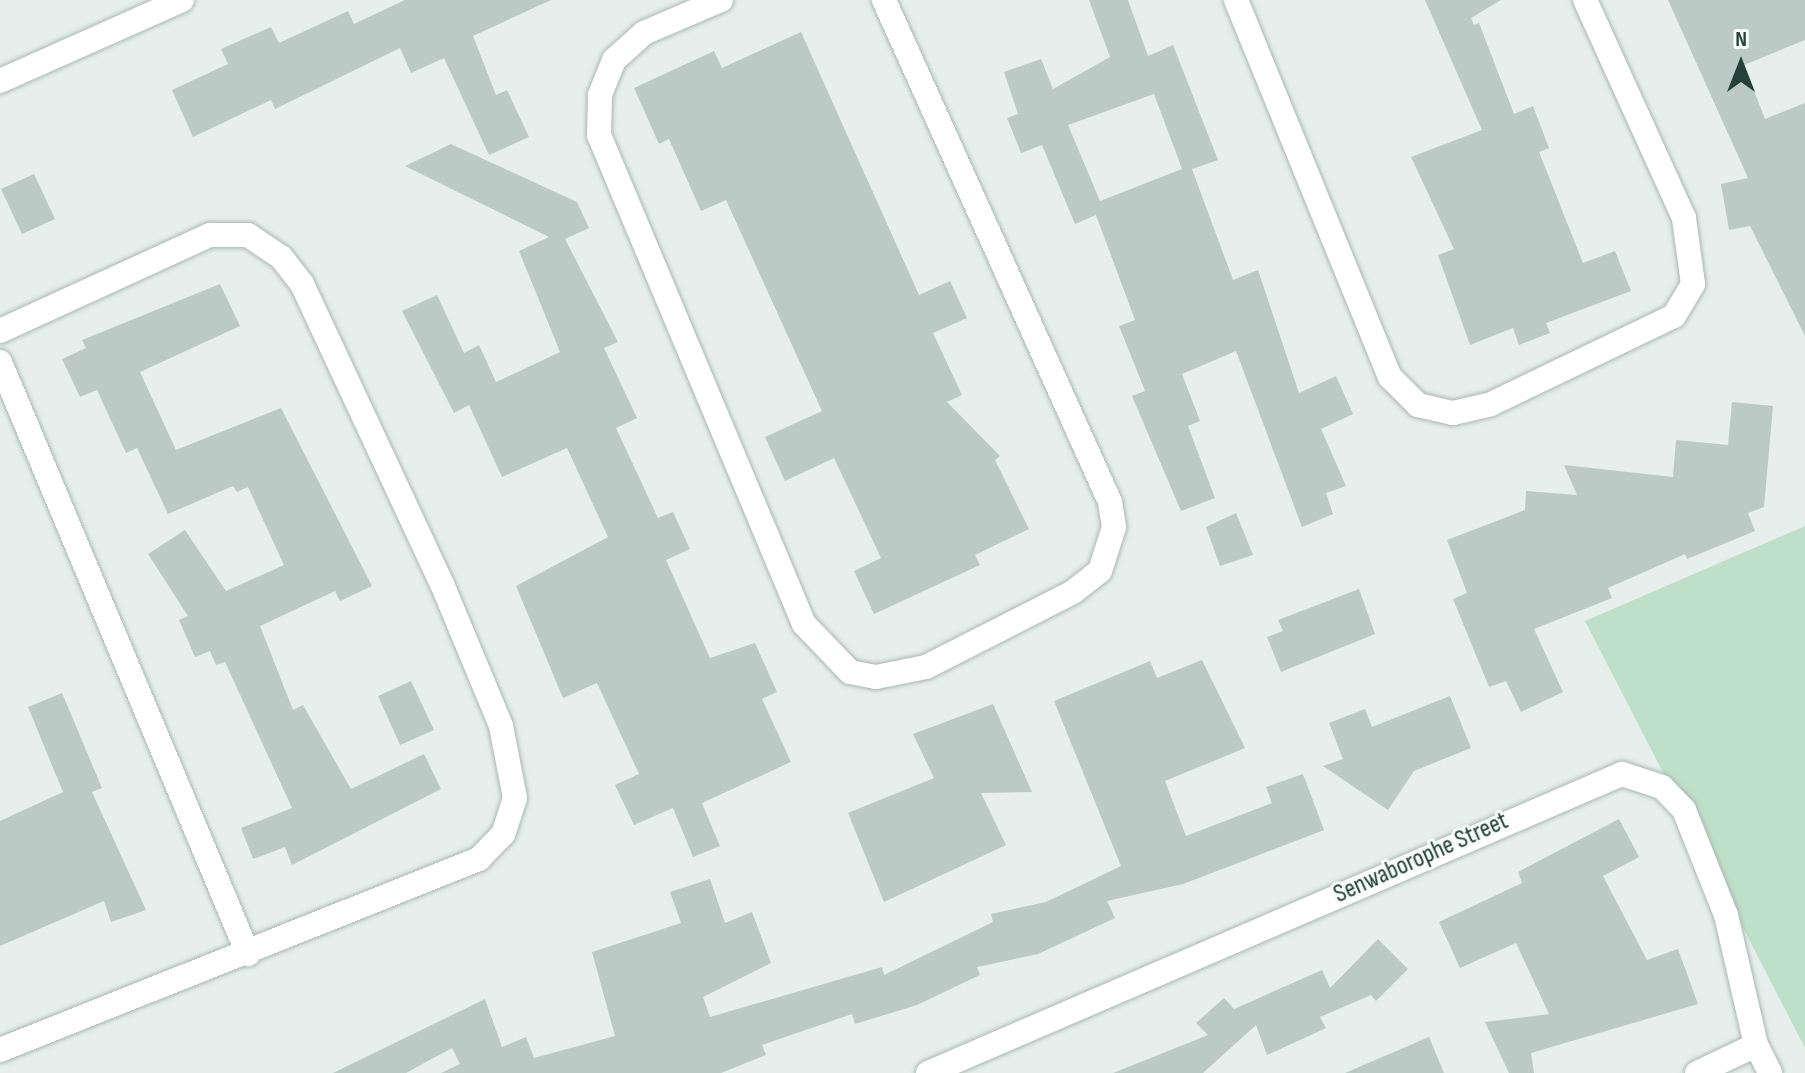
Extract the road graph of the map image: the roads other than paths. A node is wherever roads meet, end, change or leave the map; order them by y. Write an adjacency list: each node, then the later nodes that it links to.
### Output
1 (182, 0): 6 (street)
2 (721, 0): 3 (street)
3 (884, 0)
4 (1236, 0): 5 (street)
5 (1585, 0)
6 (0, 81)
7 (0, 331): 9 (street)
8 (0, 362): 9 (street)
9 (248, 954): 11 (street)
10 (1756, 1045): 12 (street, Senwaborophe Street); 13 (street); 14 (street, Senwaborophe Street)
11 (0, 1050)
12 (928, 1073)
13 (1697, 1073)
14 (1770, 1073)

